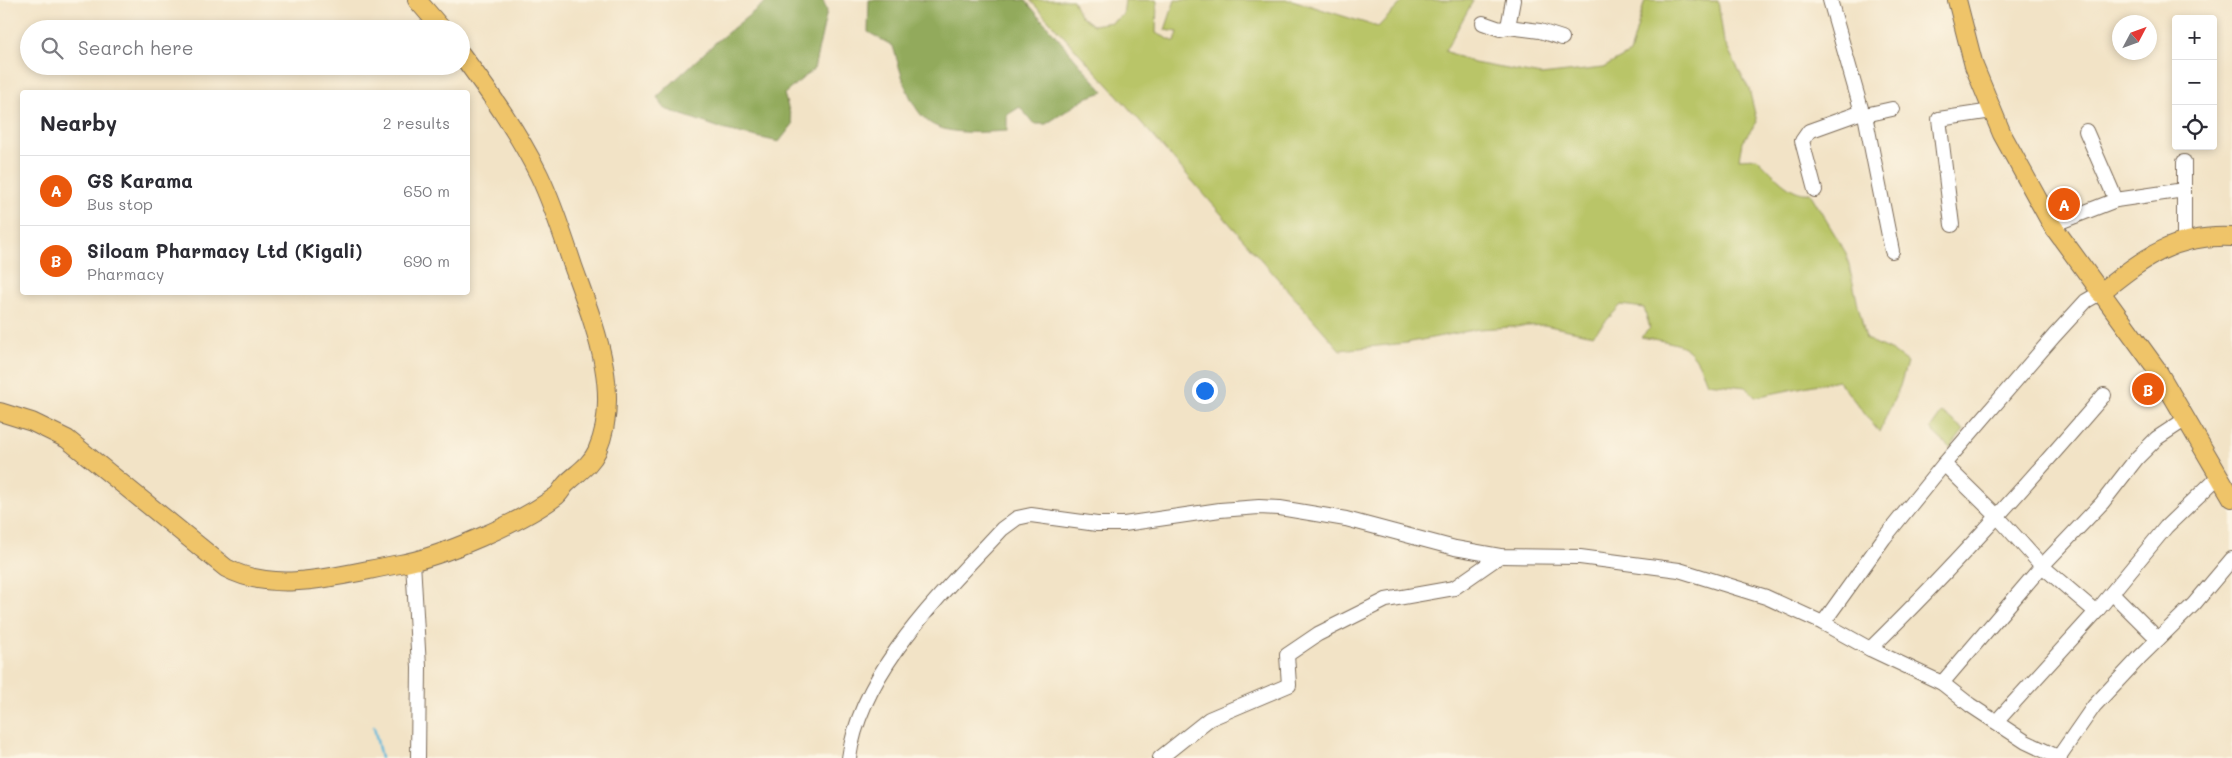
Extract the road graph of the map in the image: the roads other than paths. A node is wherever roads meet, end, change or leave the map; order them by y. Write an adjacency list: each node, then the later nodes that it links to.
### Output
1 (417, 0): 5 (main road)
2 (1513, 0): 7 (street)
3 (1830, 0): 12 (street)
4 (1957, 0): 11 (main road)
5 (434, 20)
6 (1483, 23): 7 (street)
7 (1508, 27): 8 (street)
8 (1562, 38)
9 (470, 67): 33 (main road)
10 (1892, 109): 12 (street)
11 (1992, 111): 18 (street); 19 (main road)
12 (1863, 114): 15 (street); 22 (street)
13 (2086, 131): 17 (street)
14 (2184, 162): 16 (street)
15 (1815, 190)
16 (2184, 190): 17 (street); 21 (street)
17 (2116, 200): 19 (street)
18 (1952, 225)
19 (2052, 225): 23 (main road)
20 (2232, 237): 21 (main road)
21 (2184, 241): 23 (main road)
22 (1892, 251)
23 (2100, 293): 26 (main road); 27 (street)
24 (2104, 395): 30 (street)
25 (0, 412): 33 (main road)
26 (2186, 419): 28 (main road); 34 (street)
27 (1944, 464): 30 (street); 37 (street)
28 (2220, 475): 29 (main road); 35 (street)
29 (2232, 498)
30 (1998, 517): 34 (street); 39 (street)
31 (1500, 556): 37 (street); 43 (street); 44 (street)
32 (2232, 559): 38 (street)
33 (412, 562): 42 (street)
34 (2042, 566): 36 (street); 40 (street)
35 (2112, 594): 36 (street); 38 (street)
36 (2096, 612): 41 (street)
37 (1823, 623): 39 (street)
38 (2158, 639): 45 (street)
39 (1870, 649): 40 (street)
40 (1942, 683): 41 (street)
41 (1997, 721): 45 (street)
42 (418, 758)
43 (849, 758)
44 (1160, 758)
45 (2059, 758)

